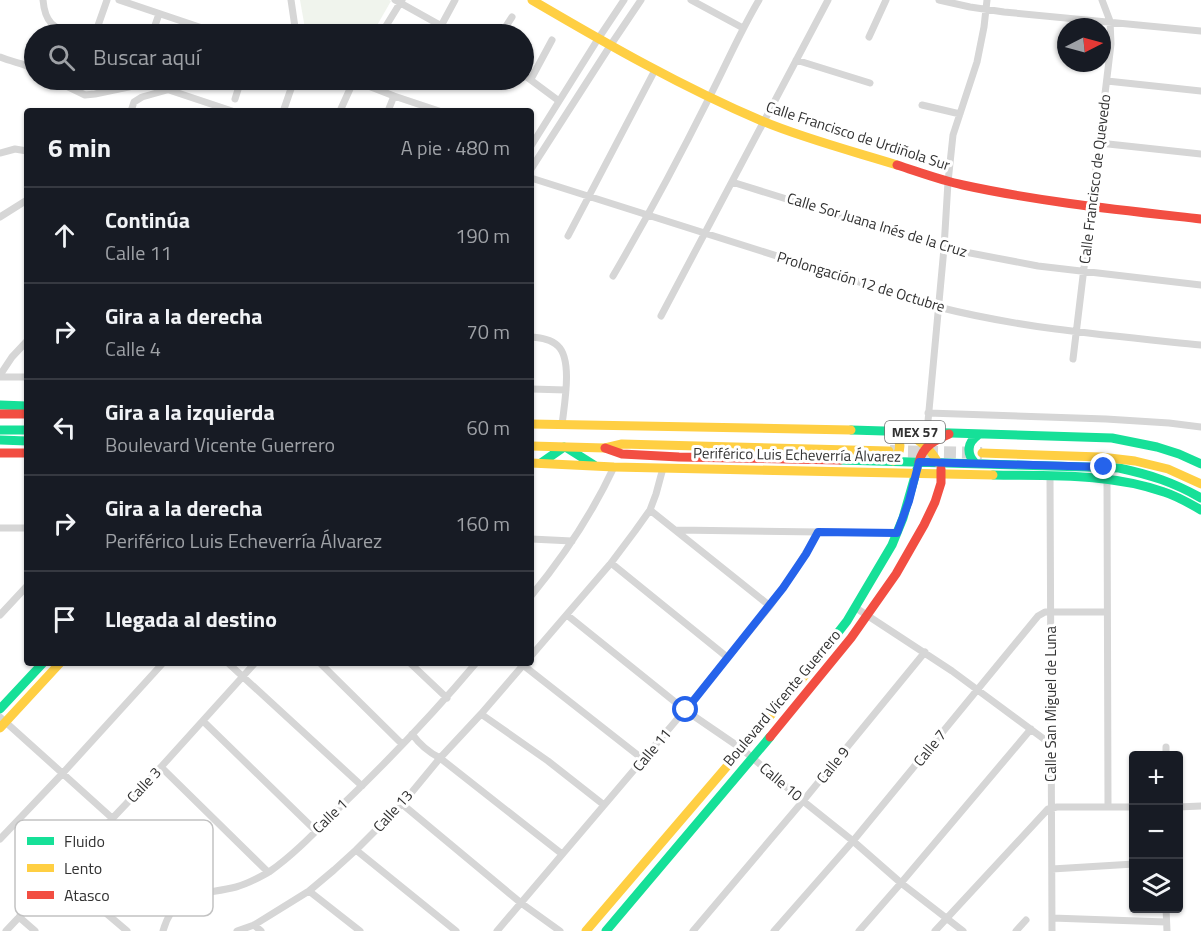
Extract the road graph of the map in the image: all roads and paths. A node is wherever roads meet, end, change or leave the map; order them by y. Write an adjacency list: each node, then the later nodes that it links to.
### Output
1 (43, 0): 23 (street)
2 (107, 0): 24 (street)
3 (119, 0): 18 (street)
4 (289, 0): 27 (street)
5 (455, 0): 30 (street)
6 (532, 0): 35 (main road, Calle Francisco de Urdiñola Sur)
7 (624, 0): 35 (street)
8 (641, 0): 37 (street)
9 (691, 0): 32 (street)
10 (759, 0): 32 (street)
11 (828, 0): 39 (street)
12 (886, 0): 34 (street)
13 (939, 0): 17 (street)
14 (987, 0): 17 (street)
15 (1102, 0): 21 (street, Calle Francisco de Quevedo)
16 (399, 1): 28 (street); 29 (street)
17 (986, 10): 20 (street); 66 (street)
18 (159, 14): 25 (street); 26 (street)
19 (512, 17): 31 (street)
20 (1076, 18)
21 (1109, 18)
22 (1111, 21): 33 (street)
23 (51, 24)
24 (99, 24)
25 (156, 24)
26 (183, 24)
27 (294, 24)
28 (386, 24)
29 (438, 24)
30 (442, 24)
31 (507, 24)
32 (743, 28): 56 (street)
33 (1201, 31)
34 (869, 37)
35 (598, 39): 37 (main road, Calle Francisco de Urdiñola Sur); 58 (street)
36 (552, 40): 41 (street)
37 (609, 46): 42 (main road, Calle Francisco de Urdiñola Sur); 71 (street)
38 (0, 57): 40 (street)
39 (796, 60): 46 (street); 67 (street)
40 (24, 64)
41 (534, 67)
42 (655, 70): 56 (main road, Calle Francisco de Urdiñola Sur); 79 (street)
43 (1108, 72): 44 (street, Calle Francisco de Quevedo)
44 (1107, 81): 54 (street); 70 (street, Calle Francisco de Quevedo)
45 (534, 82): 58 (street)
46 (870, 83)
47 (76, 90): 48 (street)
48 (116, 90)
49 (166, 90): 60 (street); 61 (street)
50 (238, 90): 57 (street)
51 (291, 90): 62 (street)
52 (349, 90): 63 (street)
53 (379, 90): 55 (street)
54 (1201, 91)
55 (394, 96): 64 (street); 65 (street)
56 (710, 97): 67 (main road, Calle Francisco de Urdiñola Sur); 82 (street)
57 (235, 99)
58 (559, 101): 68 (street)
59 (922, 105): 66 (street)
60 (132, 108)
61 (223, 108)
62 (284, 108)
63 (341, 108)
64 (389, 108)
65 (430, 108)
66 (960, 114): 78 (street)
67 (764, 122): 77 (street); 78 (main road, Calle Francisco de Urdiñola Sur)
68 (534, 139)
69 (534, 142): 71 (street)
70 (1099, 143): 74 (street); 81 (street, Calle Francisco de Quevedo)
71 (546, 145): 75 (street)
72 (24, 150): 73 (street)
73 (0, 153)
74 (1201, 154)
75 (534, 164)
76 (534, 179): 79 (street, Prolongación 12 de Octubre)
77 (732, 182): 85 (street); 87 (street, Calle Sor Juana Inés de la Cruz)
78 (948, 182): 81 (main road, Calle Francisco de Urdiñola Sur); 87 (street)
79 (588, 196): 82 (street, Prolongación 12 de Octubre); 86 (street)
80 (24, 202): 83 (street)
81 (1090, 207): 84 (main road, Calle Francisco de Urdiñola Sur); 88 (street, Calle Francisco de Quevedo)
82 (648, 215): 85 (street, Prolongación 12 de Octubre); 89 (street)
83 (0, 217)
84 (1201, 219)
85 (705, 234): 91 (street, Prolongación 12 de Octubre); 92 (street)
86 (568, 236)
87 (944, 248): 88 (street, Calle Sor Juana Inés de la Cruz); 91 (street)
88 (1083, 272): 90 (street, Calle Sor Juana Inés de la Cruz); 93 (street, Calle Francisco de Quevedo)
89 (613, 276)
90 (1201, 285)
91 (938, 307): 93 (street, Prolongación 12 de Octubre); 104 (street)
92 (661, 316)
93 (1076, 332): 96 (street, Prolongación 12 de Octubre); 97 (street, Calle Francisco de Quevedo)
94 (534, 338): 101 (street)
95 (24, 344): 98 (street)
96 (1201, 345)
97 (1073, 359)
98 (0, 376): 99 (street)
99 (24, 377)
100 (534, 389): 101 (street)
101 (566, 390): 108 (street)
102 (0, 405): 103 (main road)
103 (24, 406)
104 (928, 413): 109 (street); 114 (street)
105 (0, 414): 106 (main road)
106 (24, 414)
107 (534, 424): 108 (main road, Periférico Luis Echeverría Álvarez / MEX 57)
108 (562, 425): 112 (main road, Periférico Luis Echeverría Álvarez / MEX 57)
109 (1201, 427)
110 (0, 430): 111 (main road)
111 (24, 430)
112 (893, 431): 113 (main road, Periférico Luis Echeverría Álvarez / MEX 57); 127 (main road)
113 (906, 432): 114 (main road, Periférico Luis Echeverría Álvarez / MEX 57); 121 (main road)
114 (927, 432): 115 (main road, Periférico Luis Echeverría Álvarez / MEX 57)
115 (950, 433): 116 (main road, Periférico Luis Echeverría Álvarez / MEX 57); 121 (main road)
116 (978, 435): 131 (main road); 132 (main road, Periférico Luis Echeverría Álvarez / MEX 57)
117 (0, 440): 118 (main road)
118 (24, 441)
119 (534, 447): 120 (main road, Periférico Luis Echeverría Álvarez / MEX 57)
120 (565, 447): 122 (main road, Periférico Luis Echeverría Álvarez / MEX 57); 129 (main road); 133 (main road)
121 (927, 447): 128 (main road, Boulevard Vicente Guerrero); 130 (main road)
122 (605, 448): 123 (main road, Periférico Luis Echeverría Álvarez / MEX 57); 127 (main road, Periférico Luis Echeverría Álvarez)
123 (889, 451)
124 (0, 453): 125 (main road)
125 (24, 453)
126 (982, 453): 140 (main road)
127 (893, 461): 128 (main road, Periférico Luis Echeverría Álvarez)
128 (919, 462): 130 (main road, Periférico Luis Echeverría Álvarez); 136 (main road, Boulevard Vicente Guerrero)
129 (536, 463): 133 (main road, Periférico Luis Echeverría Álvarez)
130 (938, 463): 131 (main road, Periférico Luis Echeverría Álvarez); 137 (main road)
131 (975, 463): 141 (main road, Periférico Luis Echeverría Álvarez)
132 (1201, 464)
133 (594, 465): 134 (main road, Periférico Luis Echeverría Álvarez)
134 (614, 467): 135 (main road, Periférico Luis Echeverría Álvarez); 150 (street)
135 (663, 468): 136 (main road, Periférico Luis Echeverría Álvarez); 142 (street)
136 (916, 473): 137 (main road, Periférico Luis Echeverría Álvarez); 148 (main road, Boulevard Vicente Guerrero)
137 (942, 474): 138 (main road, Periférico Luis Echeverría Álvarez); 160 (main road, Boulevard Vicente Guerrero)
138 (1050, 476): 139 (main road, Periférico Luis Echeverría Álvarez); 156 (street, Calle San Miguel de Luna)
139 (1107, 479): 143 (main road, Periférico Luis Echeverría Álvarez); 157 (street)
140 (1201, 484)
141 (1201, 498)
142 (650, 510): 146 (street); 151 (street)
143 (1201, 510)
144 (0, 528): 145 (street)
145 (24, 528)
146 (676, 530): 147 (street); 154 (street)
147 (818, 532): 148 (street); 154 (street, Calle 11)
148 (897, 533): 155 (main road, Boulevard Vicente Guerrero)
149 (534, 539): 150 (street)
150 (572, 541): 153 (street)
151 (611, 563): 159 (street); 163 (street)
152 (24, 589): 158 (street)
153 (534, 592)
154 (770, 606): 163 (street, Calle 11)
155 (856, 608): 160 (street); 187 (main road, Boulevard Vicente Guerrero)
156 (1051, 612): 157 (street); 175 (street, Calle 7); 185 (street, Calle San Miguel de Luna)
157 (1107, 612): 200 (street)
158 (0, 615)
159 (567, 615): 162 (street); 178 (street, Calle 10)
160 (869, 615): 161 (street); 190 (main road, Boulevard Vicente Guerrero)
161 (924, 652): 175 (street); 195 (street, Calle 9)
162 (534, 653)
163 (727, 657): 178 (street, Calle 11)
164 (40, 666): 177 (main road)
165 (57, 666): 181 (main road)
166 (160, 666): 193 (street)
167 (231, 666): 174 (street)
168 (252, 666): 174 (street, Calle 3)
169 (323, 666): 184 (street)
170 (413, 666): 176 (street)
171 (474, 666): 176 (street, Calle 1)
172 (522, 666): 179 (street, Calle 13)
173 (527, 666): 191 (street)
174 (242, 676): 180 (street, Calle 3); 194 (street)
175 (977, 690): 182 (street); 208 (street, Calle 7)
176 (447, 698): 183 (street, Calle 1)
177 (0, 709)
178 (686, 710): 187 (street, Calle 10); 191 (street, Calle 11)
179 (481, 714): 189 (street, Calle 13); 197 (street)
180 (203, 721): 192 (street, Calle 3); 206 (street)
181 (2, 722): 193 (street)
182 (1031, 729): 185 (street); 214 (street)
183 (412, 734): 184 (street, Calle 1); 189 (street)
184 (402, 744): 194 (street, Calle 1)
185 (1052, 745): 199 (street, Calle San Miguel de Luna)
186 (1166, 747): 188 (street)
187 (742, 749): 190 (street, Calle 10); 237 (main road, Boulevard Vicente Guerrero)
188 (1166, 751)
189 (440, 758): 196 (street, Calle 13); 210 (street)
190 (752, 758): 195 (street, Calle 10); 238 (main road, Boulevard Vicente Guerrero)
191 (644, 759): 197 (street, Calle 11)
192 (161, 767): 203 (street, Calle 3); 213 (street)
193 (62, 774): 203 (street); 204 (street)
194 (362, 786): 206 (street, Calle 1)
195 (803, 801): 208 (street, Calle 10); 239 (street, Calle 9)
196 (402, 804): 209 (street, Calle 13); 217 (street)
197 (604, 805): 210 (street, Calle 11)
198 (1201, 806): 202 (street)
199 (1052, 807): 200 (street); 212 (street, Calle San Miguel de Luna); 222 (street)
200 (1107, 807): 201 (street)
201 (1129, 807)
202 (1183, 807)
203 (112, 818)
204 (17, 820)
205 (15, 823): 207 (street)
206 (316, 831): 213 (street, Calle 1)
207 (0, 838)
208 (852, 841): 214 (street, Calle 10); 240 (street, Calle 7)
209 (356, 849): 216 (street, Calle 13); 234 (street)
210 (562, 854): 217 (street, Calle 11)
211 (1129, 864): 212 (street)
212 (1052, 869): 223 (street, Calle San Miguel de Luna)
213 (268, 872): 215 (street, Calle 1)
214 (901, 883): 222 (street, Calle 10); 241 (street)
215 (213, 891)
216 (309, 891): 226 (street, Calle 13); 233 (street)
217 (521, 903): 235 (street, Calle 11); 236 (street)
218 (1166, 913): 225 (street)
219 (109, 916): 229 (street)
220 (169, 916): 230 (street, Calle 1)
221 (19, 917): 227 (street, Calle 3); 228 (street)
222 (946, 918): 242 (street); 243 (street, Calle 10)
223 (1052, 918): 225 (street); 245 (street, Calle San Miguel de Luna)
224 (1026, 920): 244 (street)
225 (1166, 922): 246 (street)
226 (254, 925): 231 (street, Calle 13); 232 (street)
227 (6, 931)
228 (35, 931)
229 (127, 931)
230 (163, 931)
231 (237, 931)
232 (261, 931)
233 (360, 931)
234 (456, 931)
235 (497, 931)
236 (560, 931)
237 (586, 931)
238 (606, 931)
239 (693, 931)
240 (774, 931)
241 (859, 931)
242 (935, 931)
243 (963, 931)
244 (1016, 931)
245 (1052, 931)
246 (1167, 931)

